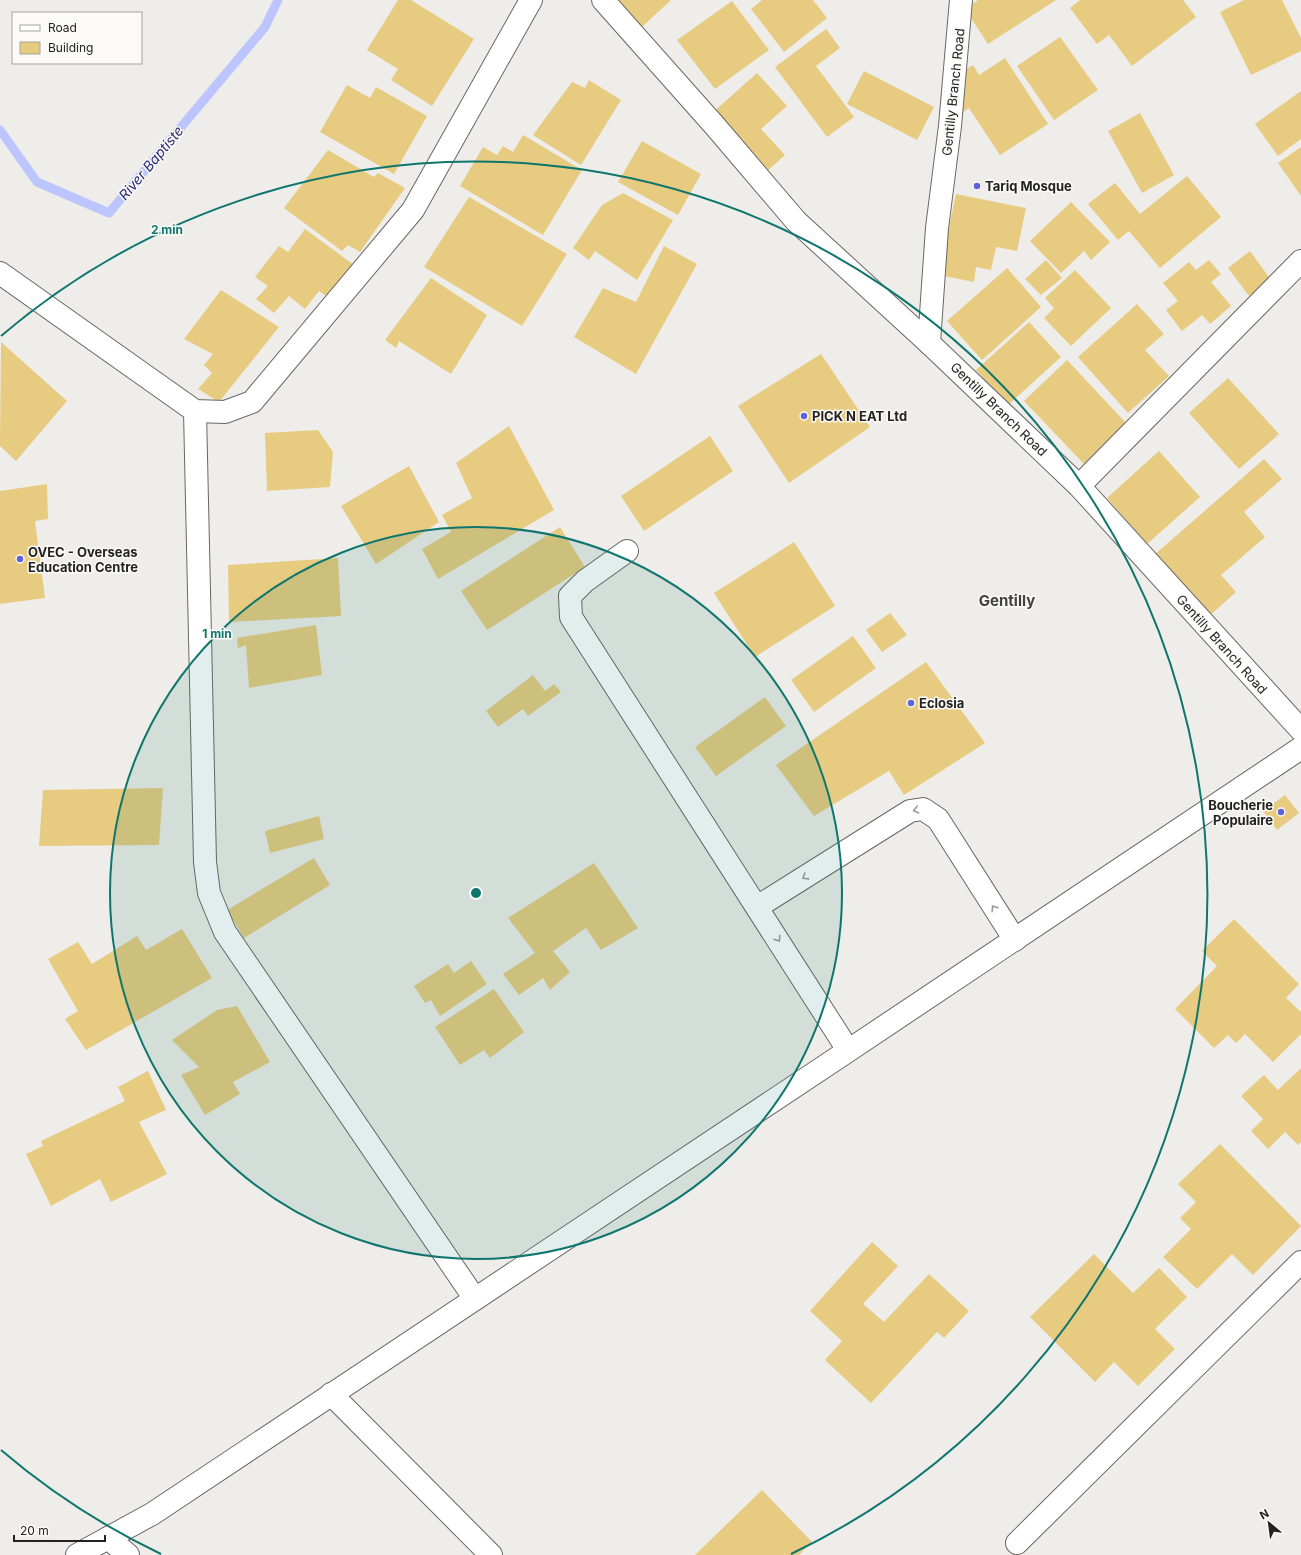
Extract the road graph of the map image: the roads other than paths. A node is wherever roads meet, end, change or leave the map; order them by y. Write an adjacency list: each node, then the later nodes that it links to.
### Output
1 (531, 0): 7 (street)
2 (603, 0): 6 (street)
3 (961, 0): 6 (street, Gentilly Branch Road)
4 (1301, 261): 8 (street)
5 (0, 273): 7 (street)
6 (929, 343): 8 (street, Gentilly Branch Road)
7 (195, 411): 16 (street)
8 (1078, 486): 10 (street, Gentilly Branch Road)
9 (627, 551): 12 (street)
10 (1301, 730)
11 (1301, 748): 13 (street)
12 (757, 907): 13 (street, one-way to 12); 14 (street, one-way to 14)
13 (1015, 940): 14 (street)
14 (848, 1050): 16 (street)
15 (1301, 1262): 19 (street)
16 (475, 1298): 17 (street)
17 (332, 1394): 18 (street); 22 (street)
18 (108, 1538): 20 (street); 21 (street)
19 (1017, 1543)
20 (77, 1555)
21 (128, 1555)
22 (491, 1555)

